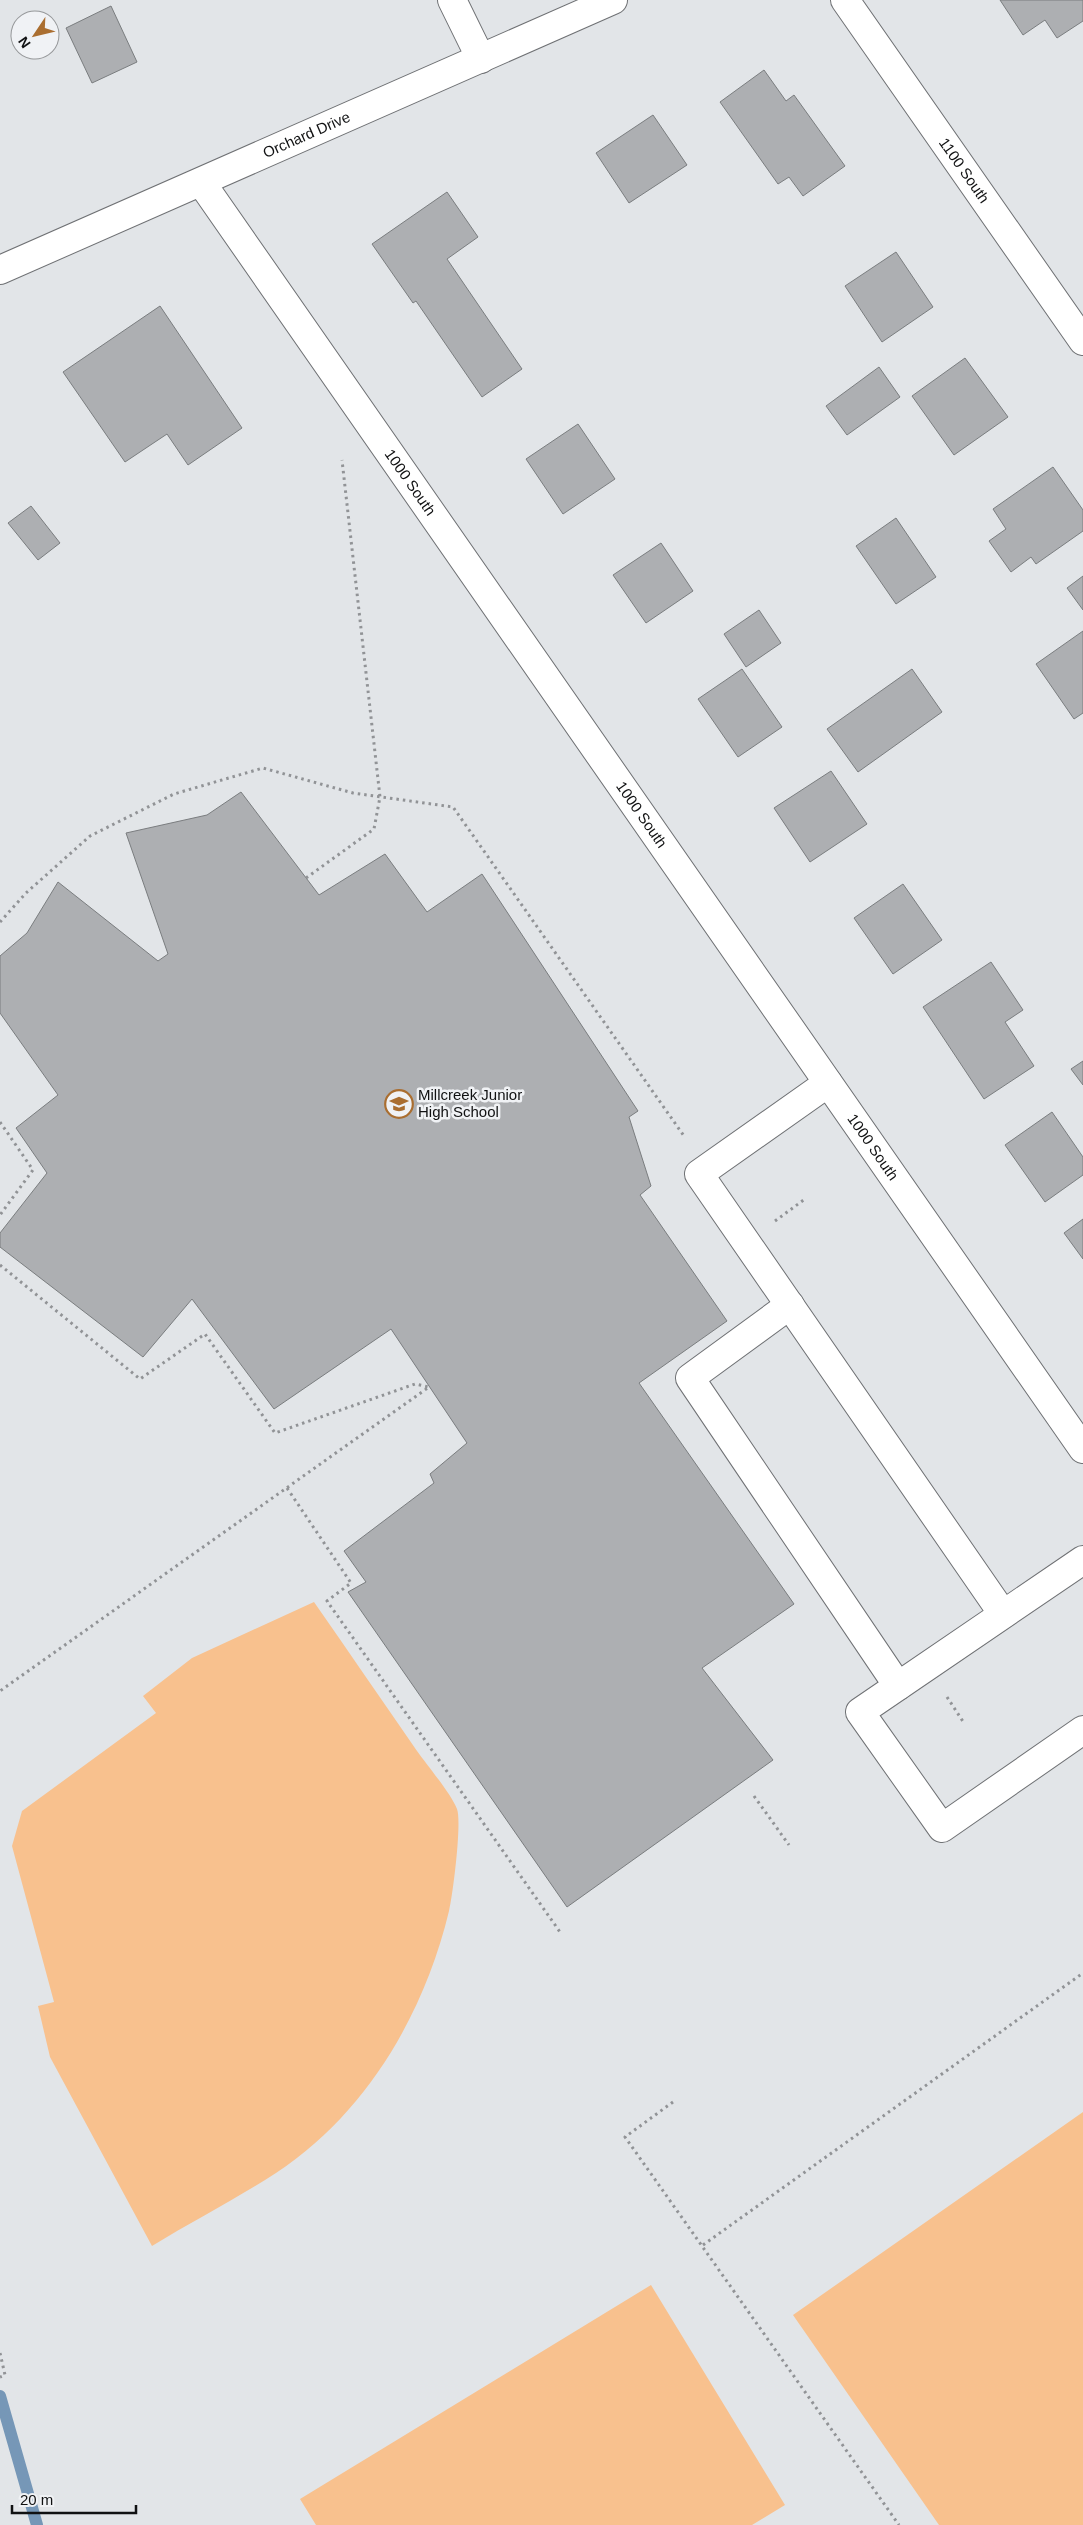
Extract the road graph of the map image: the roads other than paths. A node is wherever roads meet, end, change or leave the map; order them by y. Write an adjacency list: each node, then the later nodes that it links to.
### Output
1 (452, 0): 4 (street)
2 (613, 0): 4 (street, Orchard Drive)
3 (845, 0): 7 (street, 1100 South)
4 (481, 58): 5 (street, Orchard Drive)
5 (201, 182): 6 (street, Orchard Drive); 8 (street, 1000 South)
6 (0, 270)
7 (1083, 341)
8 (828, 1083): 9 (street); 10 (street, 1000 South)
9 (790, 1305): 12 (street); 13 (street)
10 (1083, 1449)
11 (1083, 1560): 12 (street)
12 (1003, 1614): 13 (street)
13 (898, 1686): 14 (street)
14 (1083, 1730)

